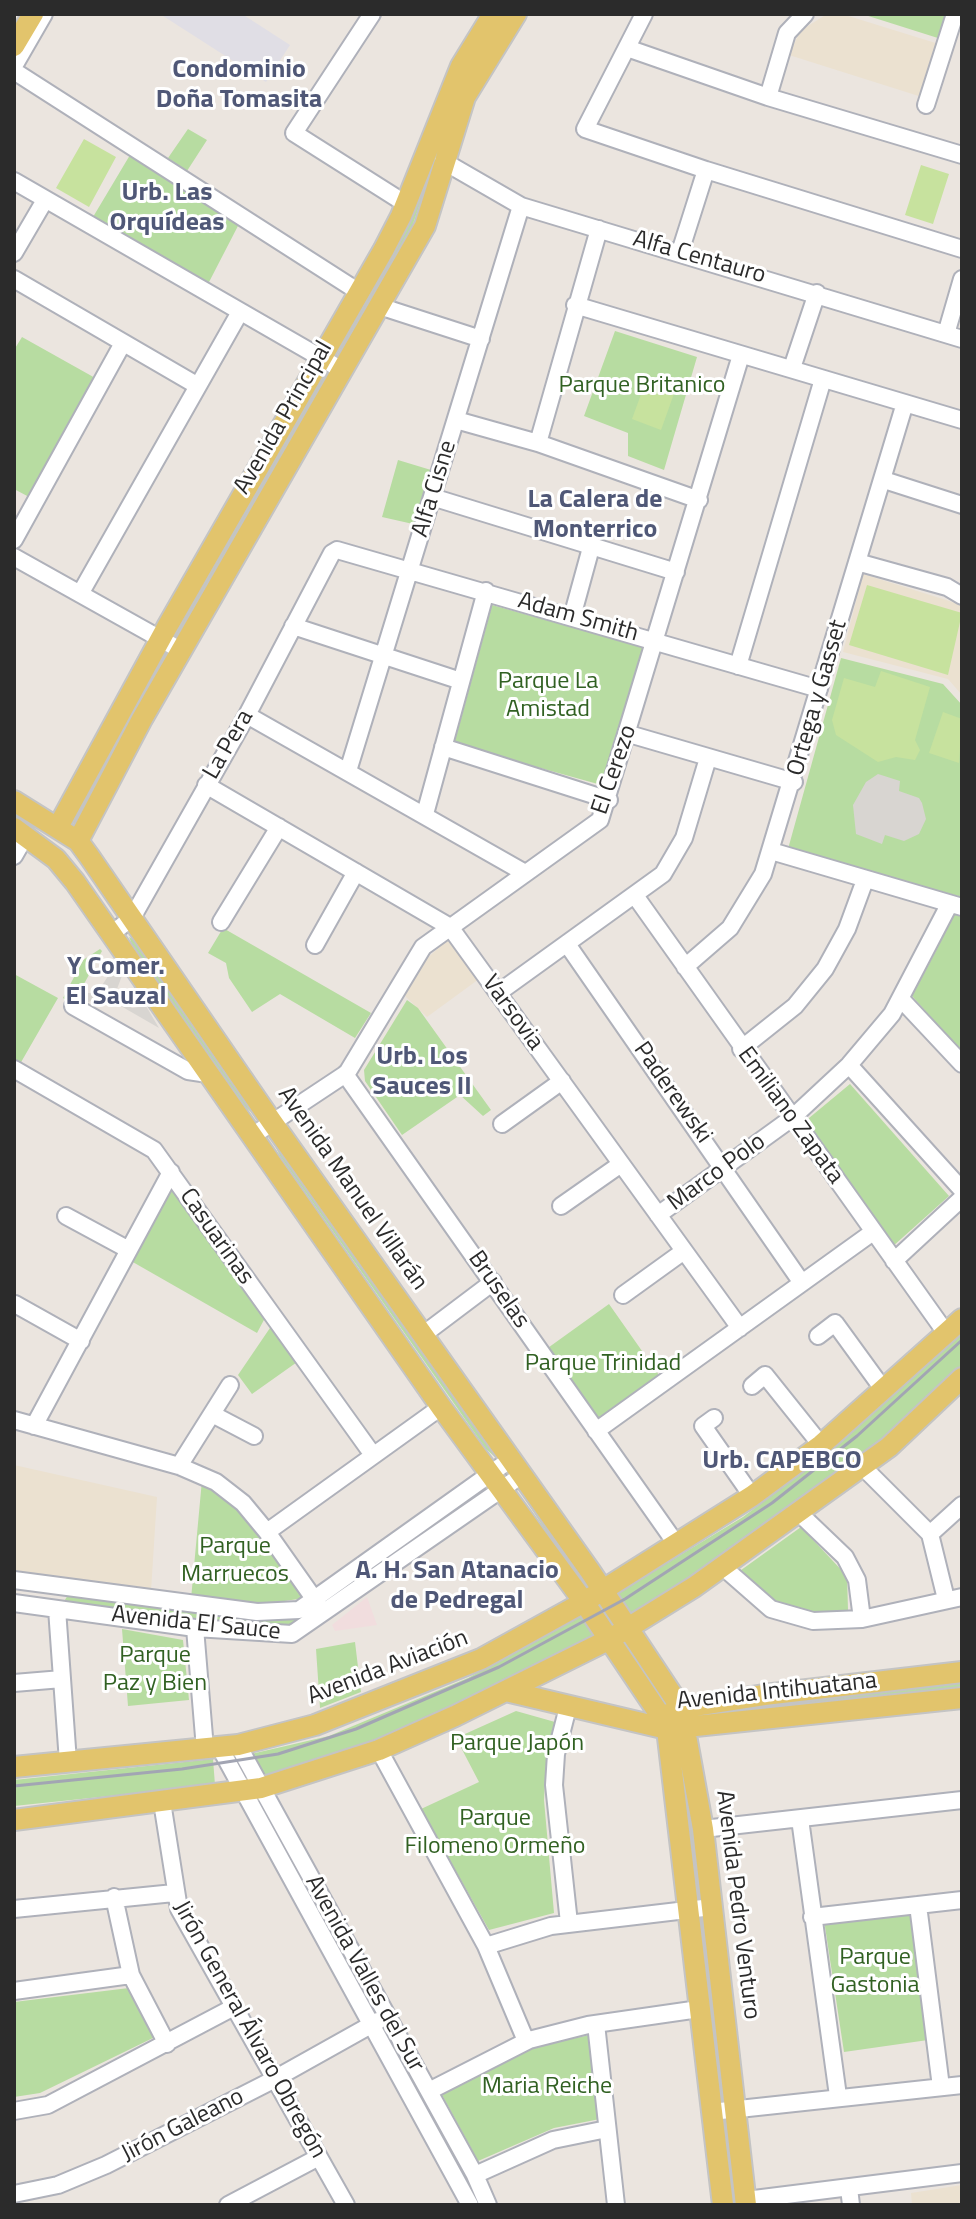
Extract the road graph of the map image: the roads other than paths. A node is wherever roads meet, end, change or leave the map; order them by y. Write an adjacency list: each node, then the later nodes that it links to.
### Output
1 (33, 14): 9 (main road)
2 (44, 14): 11 (street)
3 (372, 14): 19 (street)
4 (493, 14): 19 (main road, Avenida Principal)
5 (516, 14): 15 (main road, Avenida Principal)
6 (644, 14): 10 (street)
7 (805, 14): 12 (street)
8 (955, 14): 13 (street)
9 (14, 46)
10 (627, 48): 12 (street); 16 (street)
11 (14, 68): 27 (street)
12 (768, 97): 14 (street)
13 (926, 105)
14 (962, 155)
15 (443, 161): 20 (street, Alfa Centauro); 30 (main road, Avenida Principal)
16 (706, 170): 22 (street); 23 (street)
17 (14, 181): 18 (street)
18 (45, 200): 24 (street); 31 (street)
19 (406, 204): 27 (main road, Avenida Principal)
20 (521, 206): 21 (street, Alfa Centauro); 33 (street, Alfa Cisne)
21 (599, 229): 23 (street, Alfa Centauro); 29 (street)
22 (962, 249)
23 (680, 252): 28 (street, Alfa Centauro)
24 (14, 253)
25 (14, 279): 34 (street)
26 (962, 279): 32 (street)
27 (359, 292): 36 (main road, Avenida Principal)
28 (817, 293): 32 (street, Alfa Centauro); 37 (street)
29 (575, 305): 35 (street); 44 (street)
30 (379, 306): 33 (street); 38 (main road, Avenida Principal)
31 (240, 312): 36 (street); 40 (street)
32 (954, 336)
33 (481, 339): 42 (street, Alfa Cisne)
34 (123, 343): 40 (street); 49 (street)
35 (741, 355): 37 (street); 47 (street, El Cerezo)
36 (323, 356): 38 (street); 61 (main road, Avenida Principal)
37 (792, 368): 39 (street)
38 (342, 370): 63 (main road, Avenida Principal)
39 (823, 379): 41 (street); 65 (street)
40 (198, 386): 57 (street)
41 (905, 403): 43 (street); 45 (street, Ortega y Gasset)
42 (456, 420): 44 (street); 46 (street, Alfa Cisne)
43 (962, 420)
44 (538, 443): 47 (street)
45 (884, 480): 48 (street); 53 (street, Ortega y Gasset)
46 (432, 497): 50 (street); 54 (street, Alfa Cisne)
47 (699, 500): 55 (street, El Cerezo)
48 (962, 505)
49 (14, 540)
50 (592, 544): 55 (street); 59 (street)
51 (337, 550): 54 (street, Adam Smith); 60 (street, La Pera)
52 (14, 557): 57 (street)
53 (857, 562): 58 (street); 67 (street, Ortega y Gasset)
54 (410, 569): 56 (street, Adam Smith); 64 (street, Alfa Cisne)
55 (676, 572): 62 (street, El Cerezo)
56 (486, 591): 59 (street, Adam Smith); 66 (street)
57 (80, 594): 61 (street)
58 (962, 596)
59 (572, 617): 62 (street, Adam Smith)
60 (293, 626): 64 (street); 68 (street, La Pera)
61 (160, 640): 63 (street); 78 (main road, Avenida Principal)
62 (656, 641): 65 (street, Adam Smith); 69 (street, El Cerezo)
63 (182, 651): 81 (main road, Avenida Principal)
64 (383, 655): 66 (street); 72 (street, Alfa Cisne)
65 (738, 666): 67 (street, Adam Smith)
66 (461, 681): 70 (street)
67 (819, 689): 73 (street, Ortega y Gasset)
68 (247, 715): 72 (street); 74 (street, La Pera)
69 (629, 734): 71 (street); 75 (street, El Cerezo)
70 (443, 747): 75 (street); 77 (street)
71 (708, 758): 73 (street); 87 (street)
72 (348, 771): 77 (street)
73 (794, 782): 82 (street, Ortega y Gasset)
74 (206, 785): 79 (street, Varsovia); 89 (street, La Pera)
75 (609, 800): 85 (street, El Cerezo)
76 (14, 801): 78 (main road, Avenida Manuel Villarán)
77 (425, 814): 85 (street)
78 (62, 821): 81 (main road, Avenida Manuel Villarán)
79 (279, 827): 84 (street, Varsovia); 90 (street)
80 (20, 832): 83 (street); 92 (main road)
81 (82, 833): 89 (main road, Avenida Manuel Villarán)
82 (771, 851): 86 (street); 95 (street, Ortega y Gasset)
83 (14, 856)
84 (356, 872): 91 (street, Varsovia); 94 (street)
85 (525, 873): 91 (street, El Cerezo)
86 (865, 880): 88 (street); 99 (street)
87 (636, 897): 93 (street); 95 (street, Emiliano Zapata)
88 (955, 906): 97 (street, Marco Polo)
89 (132, 918): 92 (street, La Pera); 107 (main road, Avenida Manuel Villarán)
90 (221, 922)
91 (450, 927): 96 (street, Varsovia); 104 (street, El Cerezo)
92 (111, 934): 103 (main road)
93 (567, 944): 96 (street); 111 (street, Paderewski)
94 (315, 945)
95 (685, 967): 99 (street, Emiliano Zapata)
96 (498, 993): 105 (street, Varsovia)
97 (901, 999): 100 (street); 101 (street, Marco Polo)
98 (73, 1006): 103 (street)
99 (741, 1049): 106 (street, Emiliano Zapata)
100 (962, 1064)
101 (849, 1065): 106 (street, Marco Polo); 113 (street)
102 (14, 1069): 112 (street, Casuarinas)
103 (208, 1074): 109 (main road)
104 (345, 1074): 107 (street, El Cerezo); 122 (street, Bruselas)
105 (562, 1081): 108 (street); 110 (street, Varsovia)
106 (792, 1118): 111 (street, Marco Polo); 118 (street, Emiliano Zapata)
107 (272, 1122): 109 (street, El Cerezo); 129 (main road, Avenida Manuel Villarán)
108 (502, 1124)
109 (252, 1136): 136 (main road)
110 (621, 1164): 115 (street); 116 (street, Varsovia)
111 (724, 1168): 116 (street, Marco Polo); 123 (street, Paderewski)
112 (171, 1172): 119 (street); 144 (street, Casuarinas)
113 (962, 1190)
114 (962, 1198): 121 (street)
115 (561, 1206)
116 (658, 1215): 120 (street, Varsovia)
117 (66, 1216): 119 (street)
118 (873, 1232): 121 (street, Emiliano Zapata); 123 (street)
119 (129, 1250): 131 (street)
120 (684, 1251): 124 (street); 127 (street, Varsovia)
121 (894, 1261): 128 (street, Emiliano Zapata)
122 (493, 1282): 129 (street); 141 (street, Bruselas)
123 (802, 1283): 127 (street)
124 (623, 1295)
125 (15, 1304): 131 (street)
126 (962, 1319): 128 (main road, Avenida Aviación)
127 (740, 1328): 141 (street)
128 (946, 1333): 135 (main road, Avenida Aviación)
129 (424, 1334): 146 (main road, Avenida Manuel Villarán)
130 (818, 1336): 135 (street)
131 (81, 1341): 140 (street)
132 (962, 1378): 147 (main road)
133 (230, 1385): 137 (street)
134 (752, 1386): 143 (street)
135 (883, 1389): 143 (main road, Avenida Aviación)
136 (441, 1407): 144 (street); 148 (main road)
137 (212, 1414): 142 (street); 145 (street)
138 (714, 1418): 149 (street)
139 (14, 1420): 140 (street)
140 (34, 1426): 145 (street)
141 (596, 1431): 154 (street, Bruselas)
142 (254, 1436)
143 (821, 1445): 149 (main road, Avenida Aviación)
144 (373, 1455): 152 (street)
145 (179, 1466): 152 (street)
146 (516, 1467): 148 (street, Avenida El Sauce); 157 (main road, Avenida Manuel Villarán)
147 (863, 1467): 151 (main road); 153 (street)
148 (495, 1482): 159 (main road); 161 (street, Avenida El Sauce)
149 (752, 1496): 154 (main road, Avenida Aviación)
150 (962, 1505): 153 (street)
151 (799, 1513): 155 (main road); 163 (street)
152 (267, 1532): 161 (street)
153 (930, 1534): 158 (street)
154 (677, 1545): 157 (main road, Avenida Aviación)
155 (723, 1567): 163 (street); 165 (main road)
156 (14, 1580): 161 (street, Avenida El Sauce)
157 (603, 1591): 159 (main road, Avenida Aviación); 165 (main road, Avenida Manuel Villarán)
158 (954, 1598): 163 (street)
159 (584, 1602): 166 (main road); 175 (main road, Avenida Aviación)
160 (14, 1603): 162 (street, Avenida El Sauce)
161 (320, 1608): 164 (street, Avenida El Sauce)
162 (57, 1609): 164 (street, Avenida El Sauce); 168 (street)
163 (862, 1619)
164 (195, 1628): 175 (street)
165 (629, 1628): 166 (main road); 173 (main road)
166 (610, 1639): 170 (main road); 174 (main road, Avenida Pedro Venturo)
167 (962, 1672): 173 (main road, Avenida Intihuatana)
168 (62, 1679): 169 (street); 177 (street)
169 (14, 1683)
170 (506, 1691): 172 (main road, Avenida Intihuatana); 176 (main road)
171 (962, 1698): 174 (main road, Avenida Intihuatana)
172 (568, 1707): 174 (main road, Avenida Intihuatana); 193 (street)
173 (681, 1708): 174 (main road, Avenida Intihuatana)
174 (672, 1725): 184 (main road, Avenida Pedro Venturo); 191 (main road, Avenida Pedro Venturo)
175 (221, 1747): 177 (main road, Avenida Aviación); 179 (street, Avenida Valles del Sur)
176 (379, 1750): 179 (main road); 194 (street)
177 (68, 1762): 178 (main road, Avenida Aviación)
178 (14, 1767)
179 (252, 1789): 181 (main road); 199 (street, Avenida Valles del Sur); 201 (street, Avenida Valles del Sur)
180 (962, 1800): 182 (street)
181 (162, 1802): 183 (main road); 185 (street, Jirón General Álvaro Obregón)
182 (800, 1819): 184 (street); 192 (street)
183 (14, 1820)
184 (703, 1829): 189 (main road, Avenida Pedro Venturo)
185 (174, 1893): 186 (street); 197 (street, Jirón General Álvaro Obregón)
186 (114, 1897): 190 (street); 195 (street)
187 (962, 1900): 188 (street)
188 (918, 1905): 192 (street); 206 (street)
189 (712, 1907): 191 (street); 209 (main road, Avenida Pedro Venturo)
190 (14, 1909)
191 (686, 1909): 193 (street); 198 (main road, Avenida Pedro Venturo)
192 (812, 1917): 208 (street)
193 (569, 1923): 194 (street)
194 (486, 1946): 202 (street)
195 (131, 1975): 196 (street); 203 (street)
196 (14, 1991)
197 (234, 2007): 203 (street); 204 (street, Jirón General Álvaro Obregón)
198 (699, 2009): 200 (street); 211 (main road, Avenida Pedro Venturo)
199 (387, 2016): 201 (street, Jirón Galeano); 207 (street, Avenida Valles del Sur)
200 (596, 2024): 202 (street); 212 (street)
201 (371, 2025): 204 (street, Jirón Galeano); 221 (street, Avenida Valles del Sur)
202 (526, 2041): 207 (street)
203 (167, 2044): 210 (street)
204 (275, 2078): 213 (street, Jirón General Álvaro Obregón); 216 (street, Jirón Galeano)
205 (962, 2085): 206 (street)
206 (941, 2087): 208 (street)
207 (429, 2091): 215 (street, Avenida Valles del Sur)
208 (838, 2096): 209 (street)
209 (736, 2108): 211 (street); 218 (main road, Avenida Pedro Venturo)
210 (14, 2111)
211 (711, 2112): 224 (main road, Avenida Pedro Venturo)
212 (607, 2129): 215 (street); 223 (street)
213 (319, 2157): 219 (street); 220 (street, Jirón General Álvaro Obregón)
214 (962, 2173): 217 (street)
215 (475, 2175): 222 (street, Avenida Valles del Sur)
216 (14, 2194)
217 (850, 2197): 218 (street)
218 (746, 2202)
219 (233, 2204)
220 (346, 2205)
221 (470, 2205)
222 (488, 2205)
223 (616, 2205)
224 (723, 2205)

